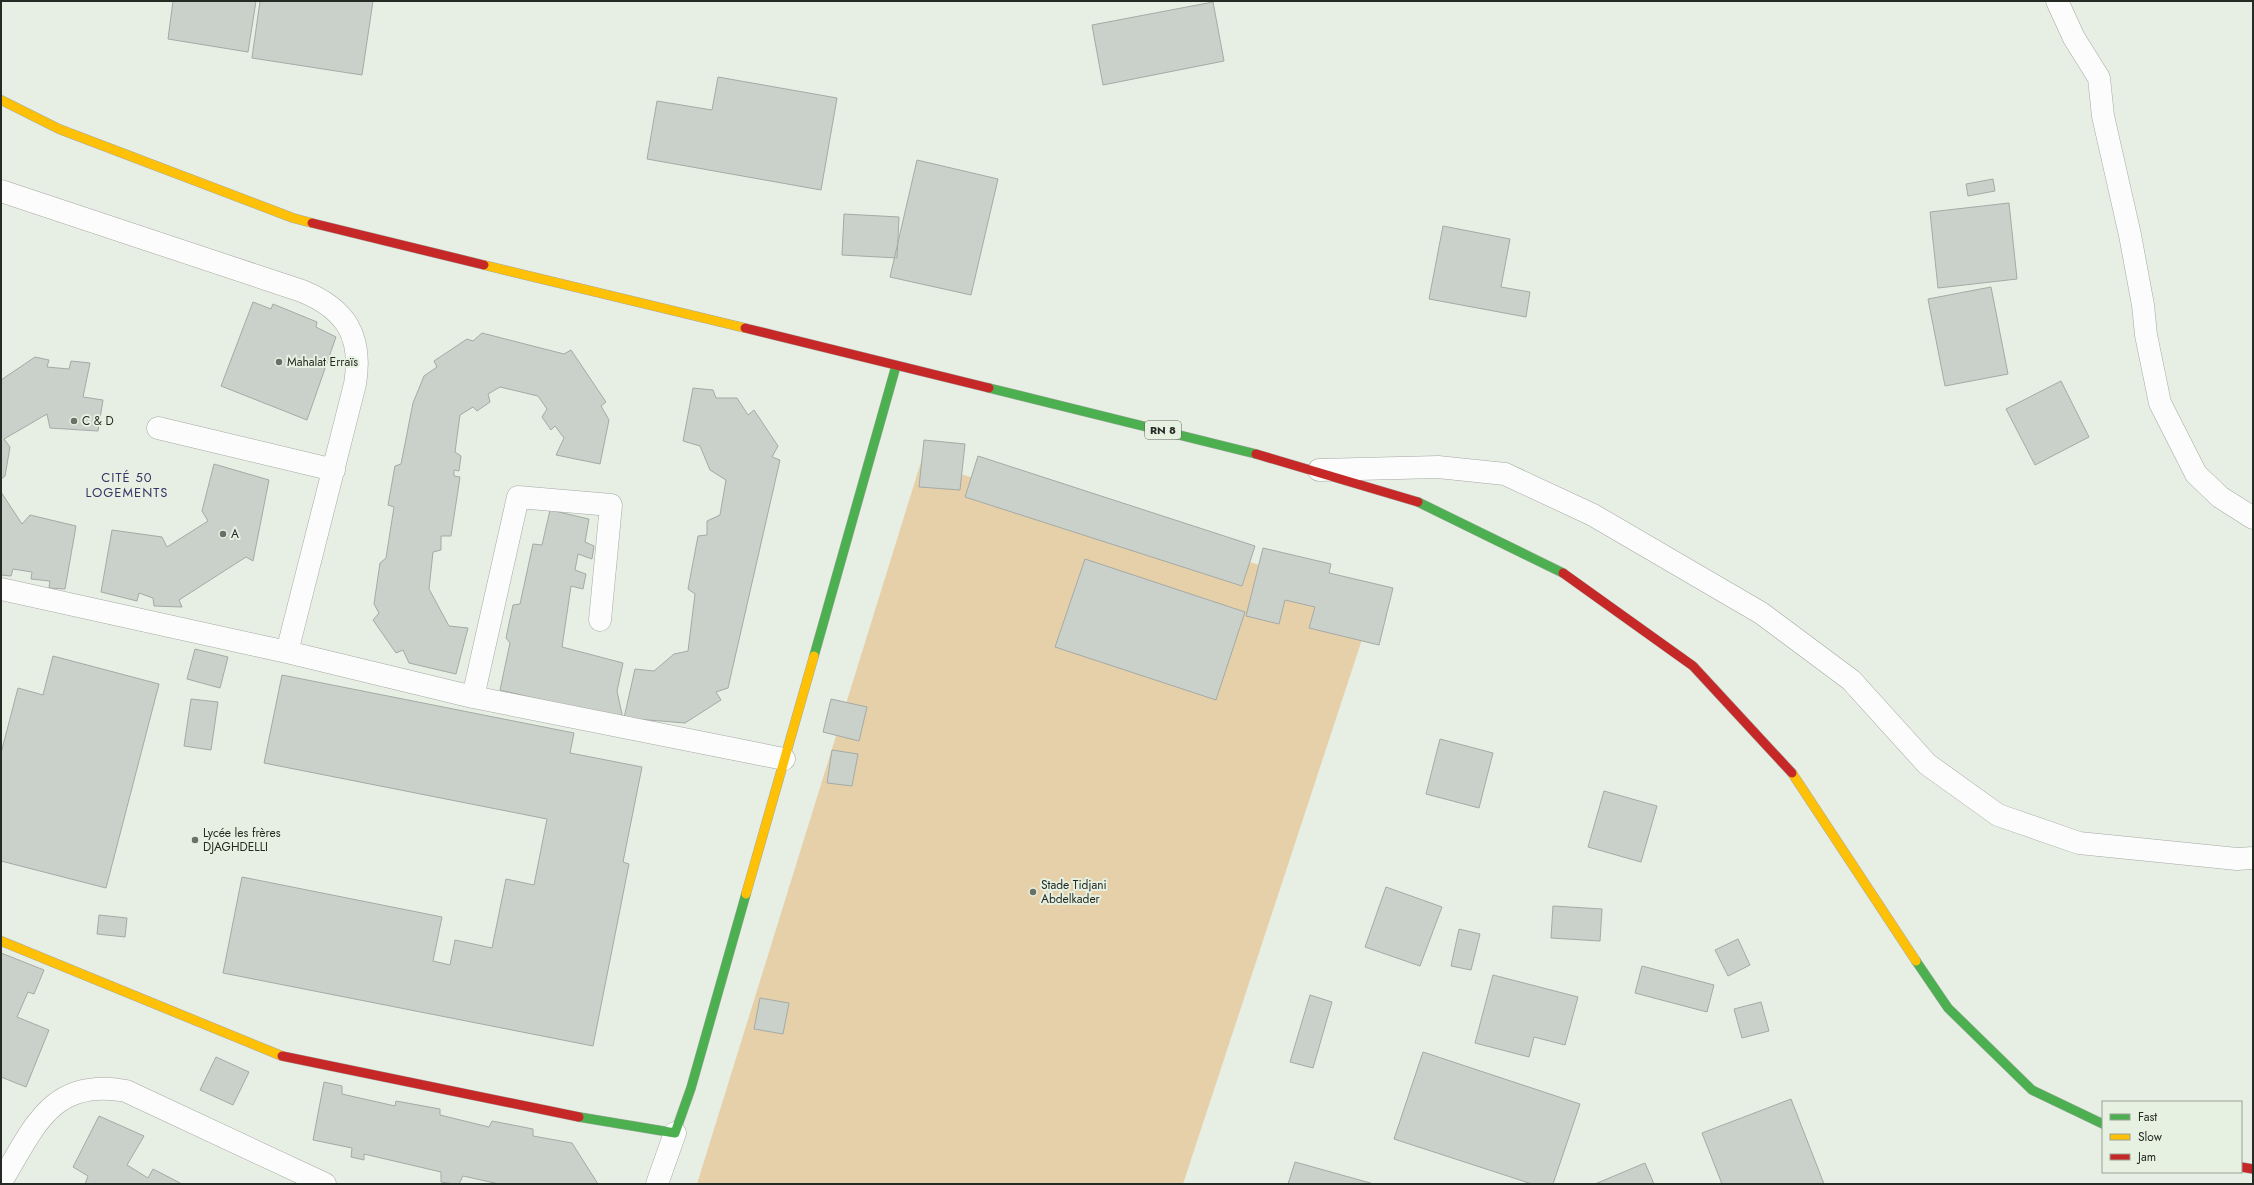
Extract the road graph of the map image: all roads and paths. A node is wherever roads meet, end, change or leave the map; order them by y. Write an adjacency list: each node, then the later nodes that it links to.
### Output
1 (2057, 1): 8 (street)
2 (1, 100): 4 (main road, RN 8)
3 (1, 191): 6 (street)
4 (896, 366): 7 (main road, RN 8); 13 (main road)
5 (158, 428): 6 (street)
6 (334, 470): 11 (street)
7 (1312, 470): 14 (street); 16 (main road, RN 8)
8 (2253, 518)
9 (1, 589): 11 (street)
10 (600, 620): 12 (street)
11 (287, 652): 12 (street)
12 (473, 697): 13 (street)
13 (784, 759): 17 (main road)
14 (2253, 858)
15 (1, 941): 17 (main road)
16 (2102, 1124)
17 (675, 1133): 22 (street)
18 (2242, 1167): 19 (main road)
19 (2253, 1169)
20 (1, 1182): 21 (street)
21 (325, 1184)
22 (657, 1184)

